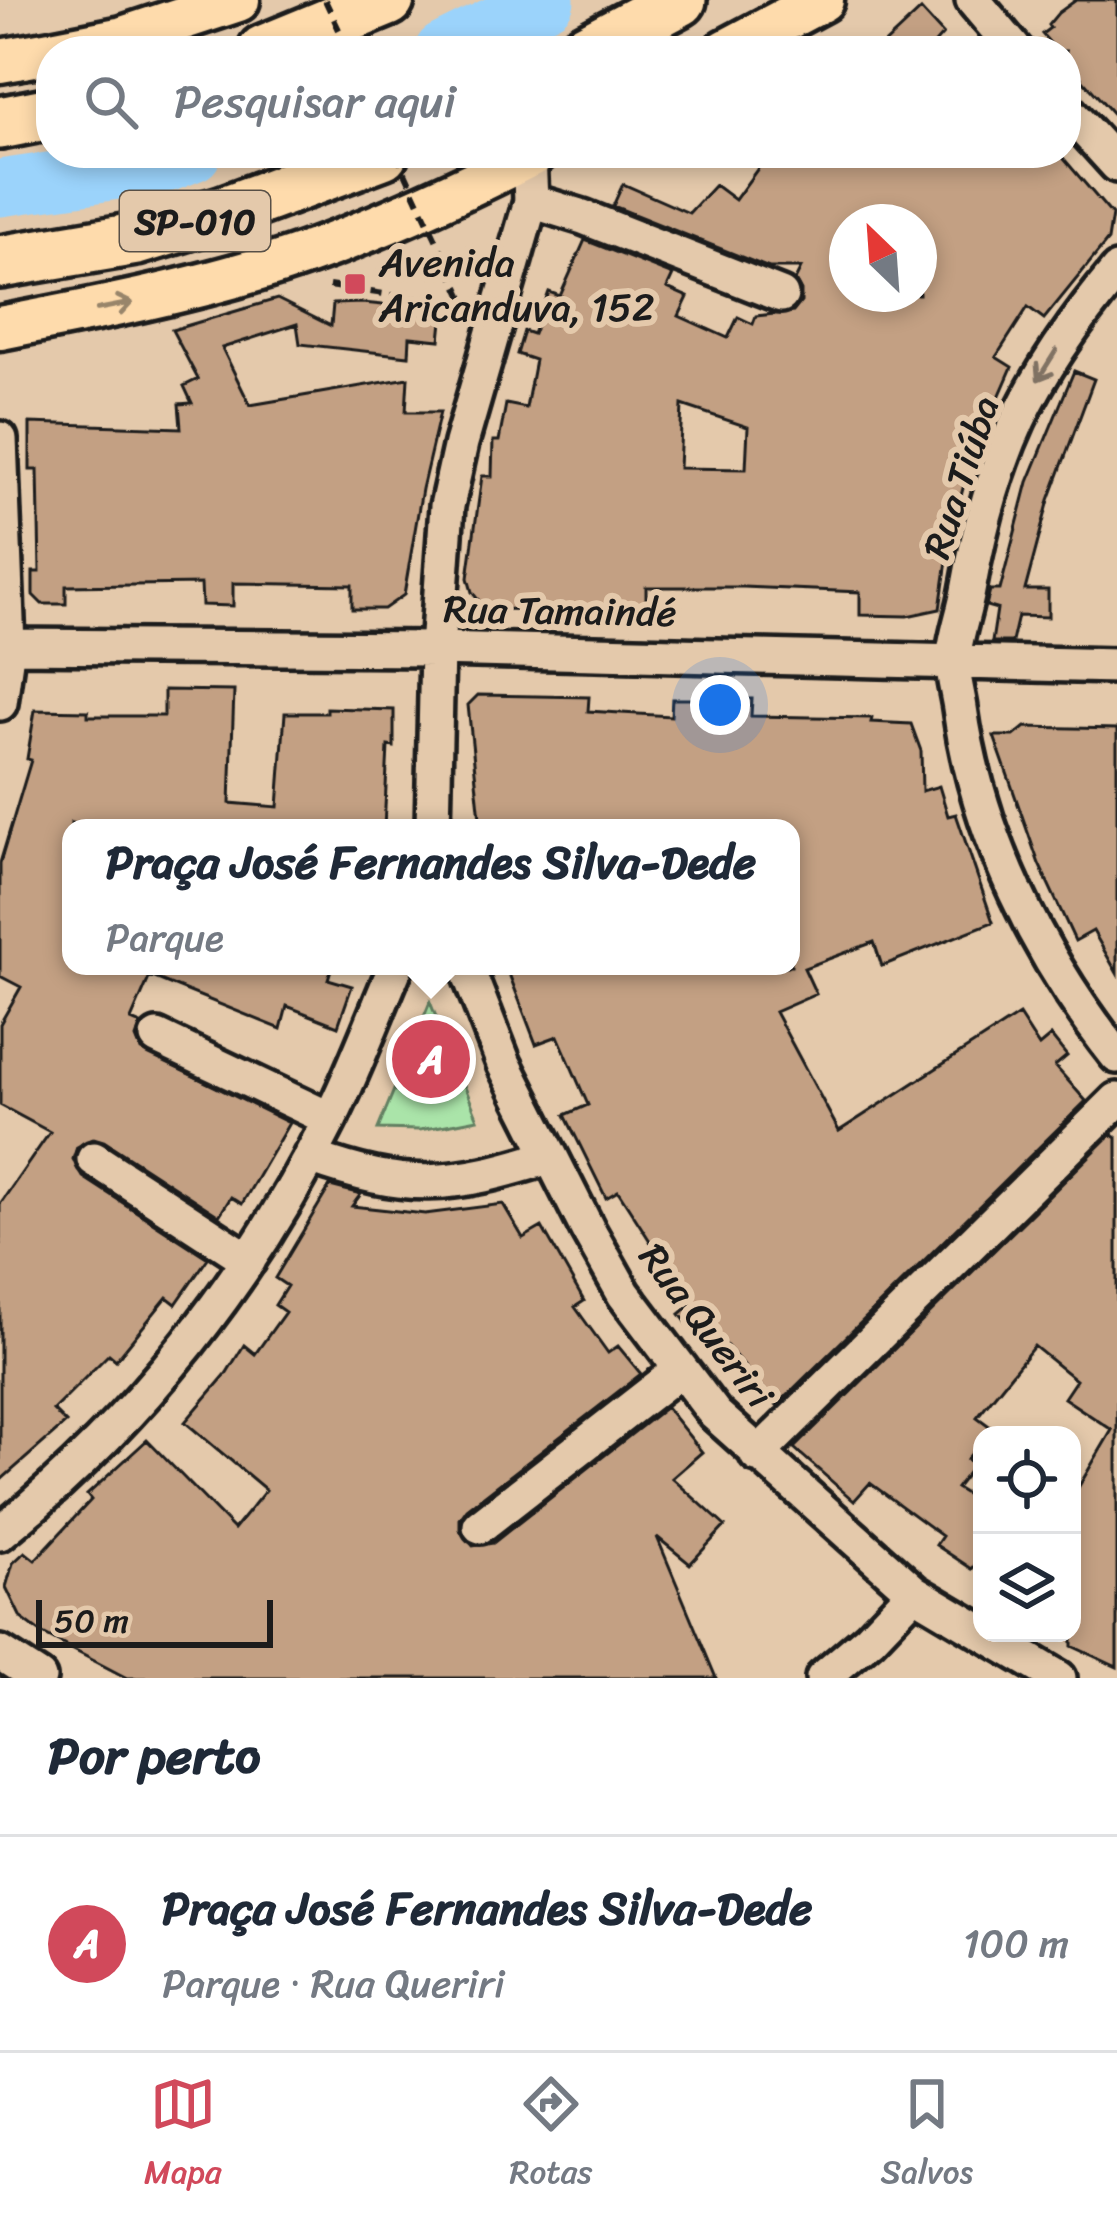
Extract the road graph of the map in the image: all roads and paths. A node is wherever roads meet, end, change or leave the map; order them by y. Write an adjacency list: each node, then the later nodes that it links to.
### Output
1 (238, 0): 7 (main road)
2 (325, 0): 9 (path, bridge)
3 (388, 0): 8 (highway)
4 (680, 0): 10 (highway)
5 (822, 0): 11 (main road)
6 (973, 0): 12 (street)
7 (129, 36)
8 (300, 36)
9 (342, 36)
10 (612, 36)
11 (754, 36)
12 (1003, 36)
13 (36, 54): 14 (main road)
14 (0, 61)
15 (36, 116): 16 (highway)
16 (0, 123)
17 (1081, 125): 18 (street)
18 (1117, 165)
19 (342, 168): 24 (highway, SP-010)
20 (403, 168): 26 (path, bridge)
21 (500, 168): 28 (main road, one-way to 21)
22 (532, 168): 23 (street)
23 (531, 202): 27 (street); 31 (street)
24 (0, 262)
25 (1117, 272): 32 (street, Rua Tiúba, one-way to 32)
26 (319, 285)
27 (781, 295)
28 (0, 328)
29 (0, 440): 30 (street)
30 (4, 646): 31 (street, Rua Tamaindé); 34 (street)
31 (437, 649): 32 (street, Rua Tamaindé); 35 (street)
32 (953, 663): 33 (street, Rua Tamaindé); 39 (street)
33 (1117, 666)
34 (0, 703)
35 (433, 819)
36 (392, 975): 41 (street)
37 (469, 975): 42 (street, Rua Queriri)
38 (158, 1037): 41 (street)
39 (1117, 1056)
40 (1117, 1100): 47 (street)
41 (330, 1119): 43 (street)
42 (549, 1156): 43 (street); 46 (street, Rua Queriri)
43 (310, 1157): 45 (street)
44 (94, 1159): 45 (street)
45 (249, 1261): 49 (street)
46 (680, 1370): 47 (street, Rua Queriri); 48 (street)
47 (757, 1455): 50 (street, Rua Queriri)
48 (480, 1526)
49 (0, 1534)
50 (914, 1592): 53 (street); 54 (street, Rua Queriri)
51 (0, 1653): 52 (street)
52 (39, 1678)
53 (823, 1678)
54 (1059, 1678)

